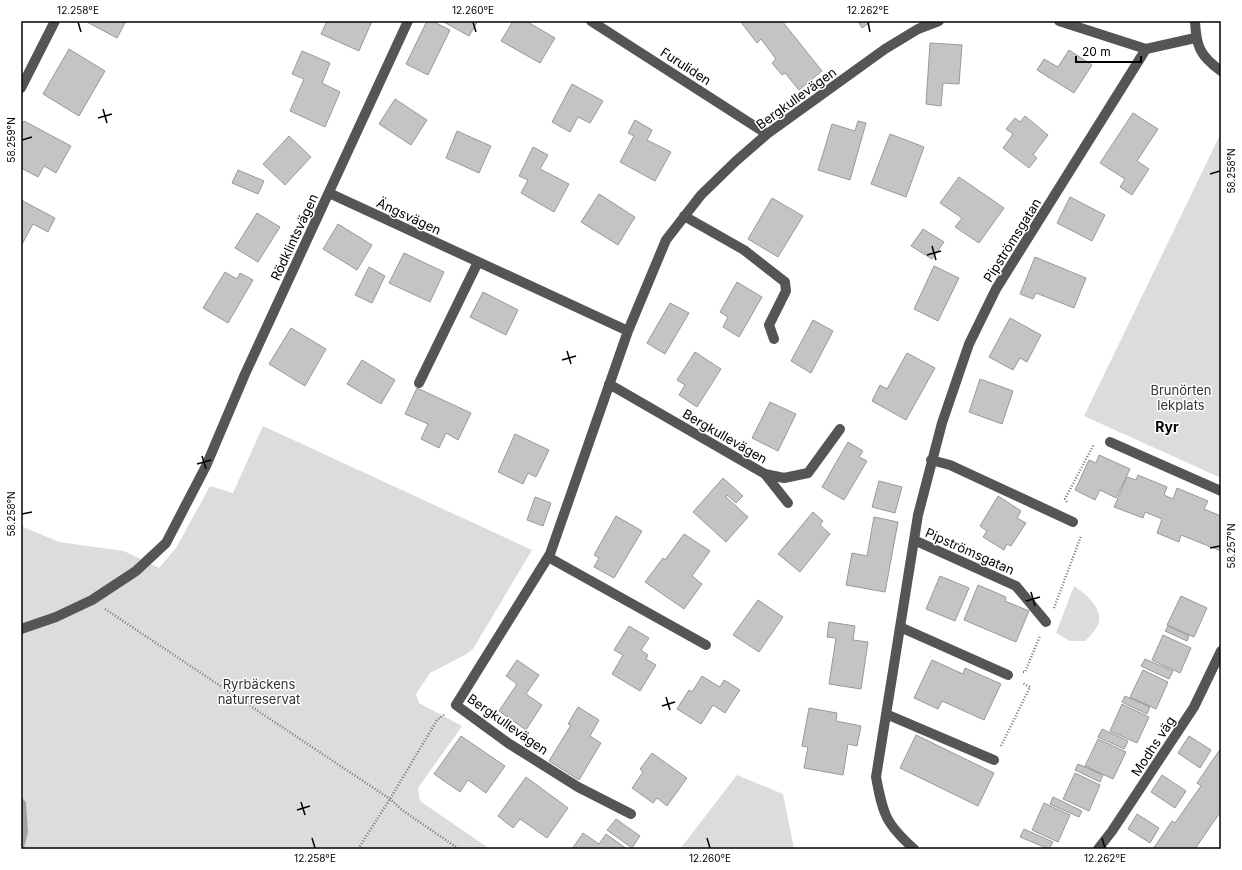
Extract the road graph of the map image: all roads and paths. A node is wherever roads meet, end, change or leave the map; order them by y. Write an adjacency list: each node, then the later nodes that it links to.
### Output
1 (55, 21): 10 (street)
2 (408, 21): 12 (street, Rödklintsvägen)
3 (939, 21): 11 (street, Bergkullevägen)
4 (1059, 21): 8 (street)
5 (1195, 21): 7 (street)
6 (594, 22): 11 (street, Furuliden)
7 (1195, 38): 8 (street); 9 (street)
8 (1146, 49): 21 (street, Pipströmsgatan)
9 (1221, 71)
10 (21, 88)
11 (767, 134): 13 (street, Bergkullevägen)
12 (329, 193): 14 (street, Ängsvägen); 28 (street, Rödklintsvägen)
13 (684, 216): 15 (street, Bergkullevägen); 16 (street)
14 (478, 262): 15 (street, Ängsvägen); 17 (street)
15 (628, 331): 18 (street, Bergkullevägen)
16 (774, 339)
17 (419, 383)
18 (609, 384): 22 (street, Bergkullevägen); 27 (street, Bergkullevägen)
19 (840, 430): 22 (street, Bergkullevägen)
20 (1110, 442): 23 (street); 25 (path)
21 (931, 460): 25 (street); 26 (street, Pipströmsgatan)
22 (765, 474): 24 (street)
23 (1221, 491)
24 (788, 502)
25 (1073, 522): 29 (path)
26 (914, 540): 29 (street, Pipströmsgatan); 30 (street, Pipströmsgatan)
27 (548, 557): 32 (street); 35 (street, Bergkullevägen)
28 (92, 600): 31 (street, Rödklintsvägen); 38 (path)
29 (1046, 622): 34 (path)
30 (900, 627): 34 (street); 36 (street, Pipströmsgatan)
31 (21, 629)
32 (706, 645)
33 (1221, 651): 43 (street, Modhs väg)
34 (1008, 675): 37 (path)
35 (456, 705): 38 (path); 39 (street, Bergkullevägen)
36 (886, 714): 37 (street); 42 (street, Pipströmsgatan)
37 (994, 760)
38 (390, 799): 40 (path); 41 (path)
39 (631, 814)
40 (358, 849)
41 (459, 849)
42 (914, 849)
43 (1098, 849)

